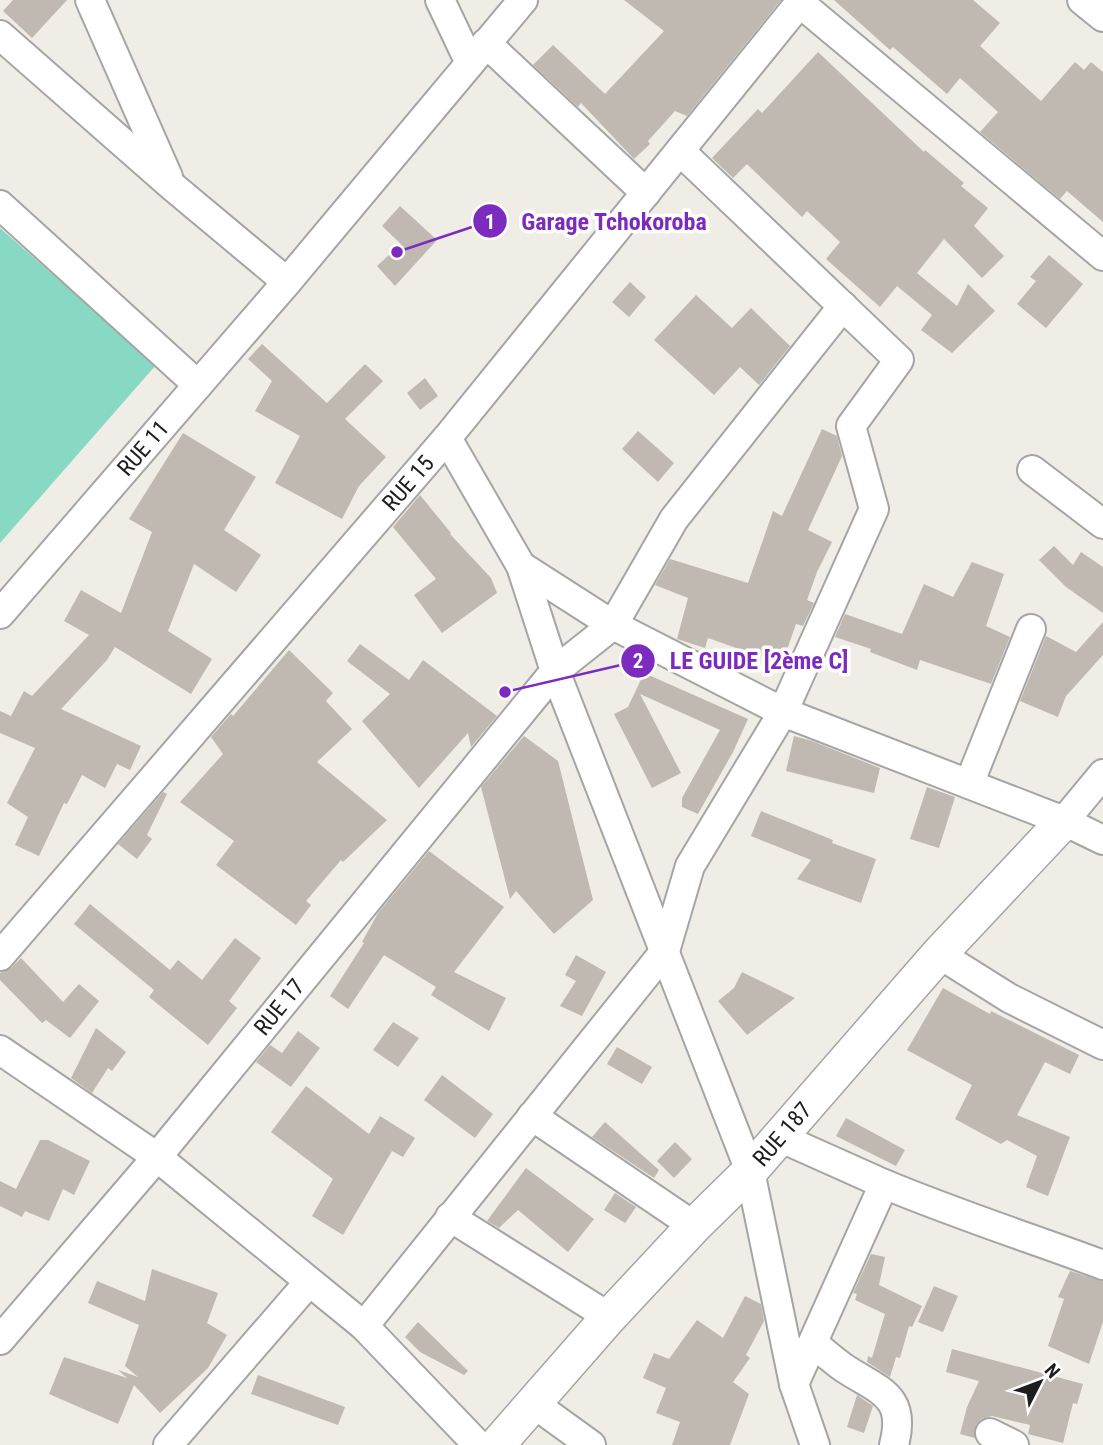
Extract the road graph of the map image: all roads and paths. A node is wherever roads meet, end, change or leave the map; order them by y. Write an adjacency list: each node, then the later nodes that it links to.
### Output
1 (90, 0): 10 (street)
2 (440, 0): 8 (street)
3 (523, 0): 8 (street, RUE 11)
4 (1082, 0): 6 (street)
5 (801, 1): 9 (street, RUE 15); 13 (street)
6 (1103, 17)
7 (0, 35): 10 (street)
8 (478, 53): 11 (street); 14 (street, RUE 11)
9 (680, 151): 11 (street, RUE 15); 15 (street)
10 (172, 186): 14 (street)
11 (646, 193): 17 (street, RUE 15)
12 (0, 205): 16 (street)
13 (1103, 256)
14 (287, 282): 16 (street, RUE 11)
15 (843, 306): 22 (street); 25 (street)
16 (198, 385): 21 (street, RUE 11)
17 (447, 438): 20 (street); 32 (street, RUE 15)
18 (1032, 470): 19 (street)
19 (1103, 524)
20 (521, 566): 22 (street); 24 (street)
21 (0, 614)
22 (613, 625): 24 (street, RUE 17); 25 (street)
23 (1031, 629): 27 (street)
24 (555, 671): 30 (street); 37 (street, RUE 17)
25 (783, 712): 27 (street); 30 (street)
26 (1103, 774): 28 (street)
27 (969, 784): 28 (street)
28 (1064, 821): 29 (street); 31 (street, RUE 187)
29 (1103, 840)
30 (665, 951): 35 (street); 38 (street)
31 (939, 954): 33 (street); 36 (street, RUE 187)
32 (0, 956)
33 (1103, 1045)
34 (0, 1050): 37 (street)
35 (532, 1116): 40 (street); 41 (street)
36 (779, 1137): 38 (street, RUE 187); 39 (street)
37 (157, 1157): 43 (street); 46 (street, RUE 17)
38 (750, 1171): 41 (street, RUE 187); 48 (street)
39 (884, 1184): 42 (street); 47 (street)
40 (450, 1217): 44 (street); 45 (street)
41 (694, 1226): 44 (street, RUE 187)
42 (1103, 1265)
43 (309, 1283): 45 (street); 50 (street)
44 (609, 1317): 49 (street, RUE 187)
45 (364, 1326): 51 (street)
46 (0, 1340)
47 (814, 1344): 48 (street); 55 (street)
48 (794, 1384): 54 (street)
49 (533, 1403): 52 (street, RUE 187); 53 (street)
50 (168, 1445)
51 (478, 1445)
52 (497, 1445)
53 (591, 1445)
54 (815, 1445)
55 (894, 1445)

